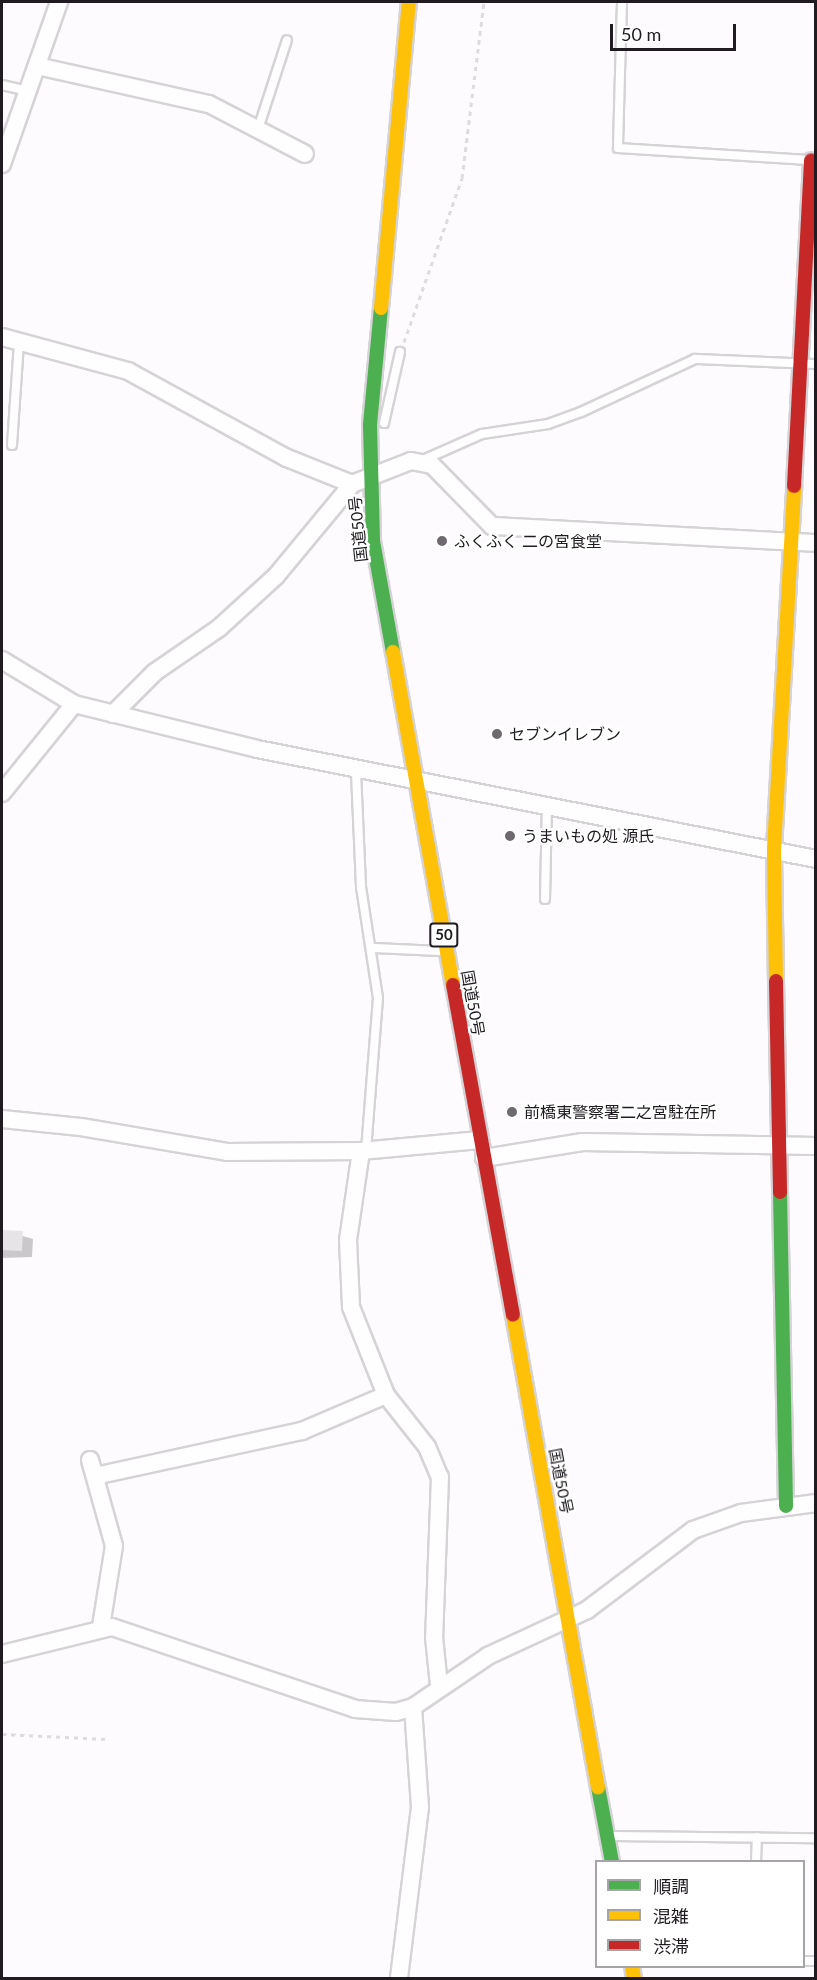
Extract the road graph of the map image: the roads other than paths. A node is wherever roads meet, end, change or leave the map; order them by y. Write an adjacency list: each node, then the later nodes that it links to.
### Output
1 (59, 2): 5 (street)
2 (409, 2): 17 (main road, 国道50号 / 50)
3 (622, 2): 10 (lane)
4 (287, 40): 8 (lane)
5 (37, 66): 7 (street); 8 (street)
6 (2, 85): 7 (lane)
7 (27, 91): 11 (street)
8 (259, 126): 9 (street)
9 (305, 154)
10 (813, 160): 15 (main road)
11 (2, 164)
12 (2, 337): 13 (street)
13 (19, 341): 18 (lane); 21 (street)
14 (400, 352): 17 (lane)
15 (800, 364): 16 (lane); 19 (lane); 22 (main road)
16 (816, 364)
17 (370, 425): 20 (main road, 国道50号 / 50)
18 (12, 445)
19 (423, 460): 20 (street); 22 (street)
20 (369, 476): 21 (street); 28 (main road, 国道50号 / 50)
21 (352, 484): 26 (street)
22 (790, 541): 23 (street); 31 (main road)
23 (816, 543)
24 (2, 660): 25 (street)
25 (74, 704): 26 (street); 29 (street)
26 (113, 714): 27 (street)
27 (356, 772): 28 (street); 34 (lane)
28 (418, 779): 30 (street); 35 (main road, 国道50号 / 50)
29 (2, 793)
30 (547, 803): 31 (street); 33 (lane)
31 (774, 849): 32 (street); 38 (main road)
32 (816, 859)
33 (545, 899)
34 (373, 948): 35 (lane); 40 (lane)
35 (447, 951): 37 (main road, 国道50号 / 50)
36 (2, 1119): 40 (street)
37 (479, 1140): 40 (street); 41 (main road, 国道50号 / 50)
38 (776, 1143): 39 (street); 41 (street); 46 (main road)
39 (816, 1146)
40 (363, 1151): 42 (street)
41 (484, 1158): 47 (main road, 国道50号 / 50)
42 (386, 1395): 44 (street); 50 (street)
43 (90, 1460): 44 (street)
44 (95, 1476): 48 (street)
45 (816, 1503): 46 (street)
46 (786, 1506): 47 (street)
47 (570, 1618): 50 (street); 52 (main road, 国道50号 / 50)
48 (101, 1626): 49 (street); 51 (street)
49 (2, 1654)
50 (438, 1685): 51 (street)
51 (413, 1707): 57 (street)
52 (607, 1837): 53 (lane); 55 (main road, 国道50号 / 50)
53 (757, 1838): 54 (lane); 56 (lane)
54 (816, 1838)
55 (612, 1860)
56 (756, 1860)
57 (399, 1978)

